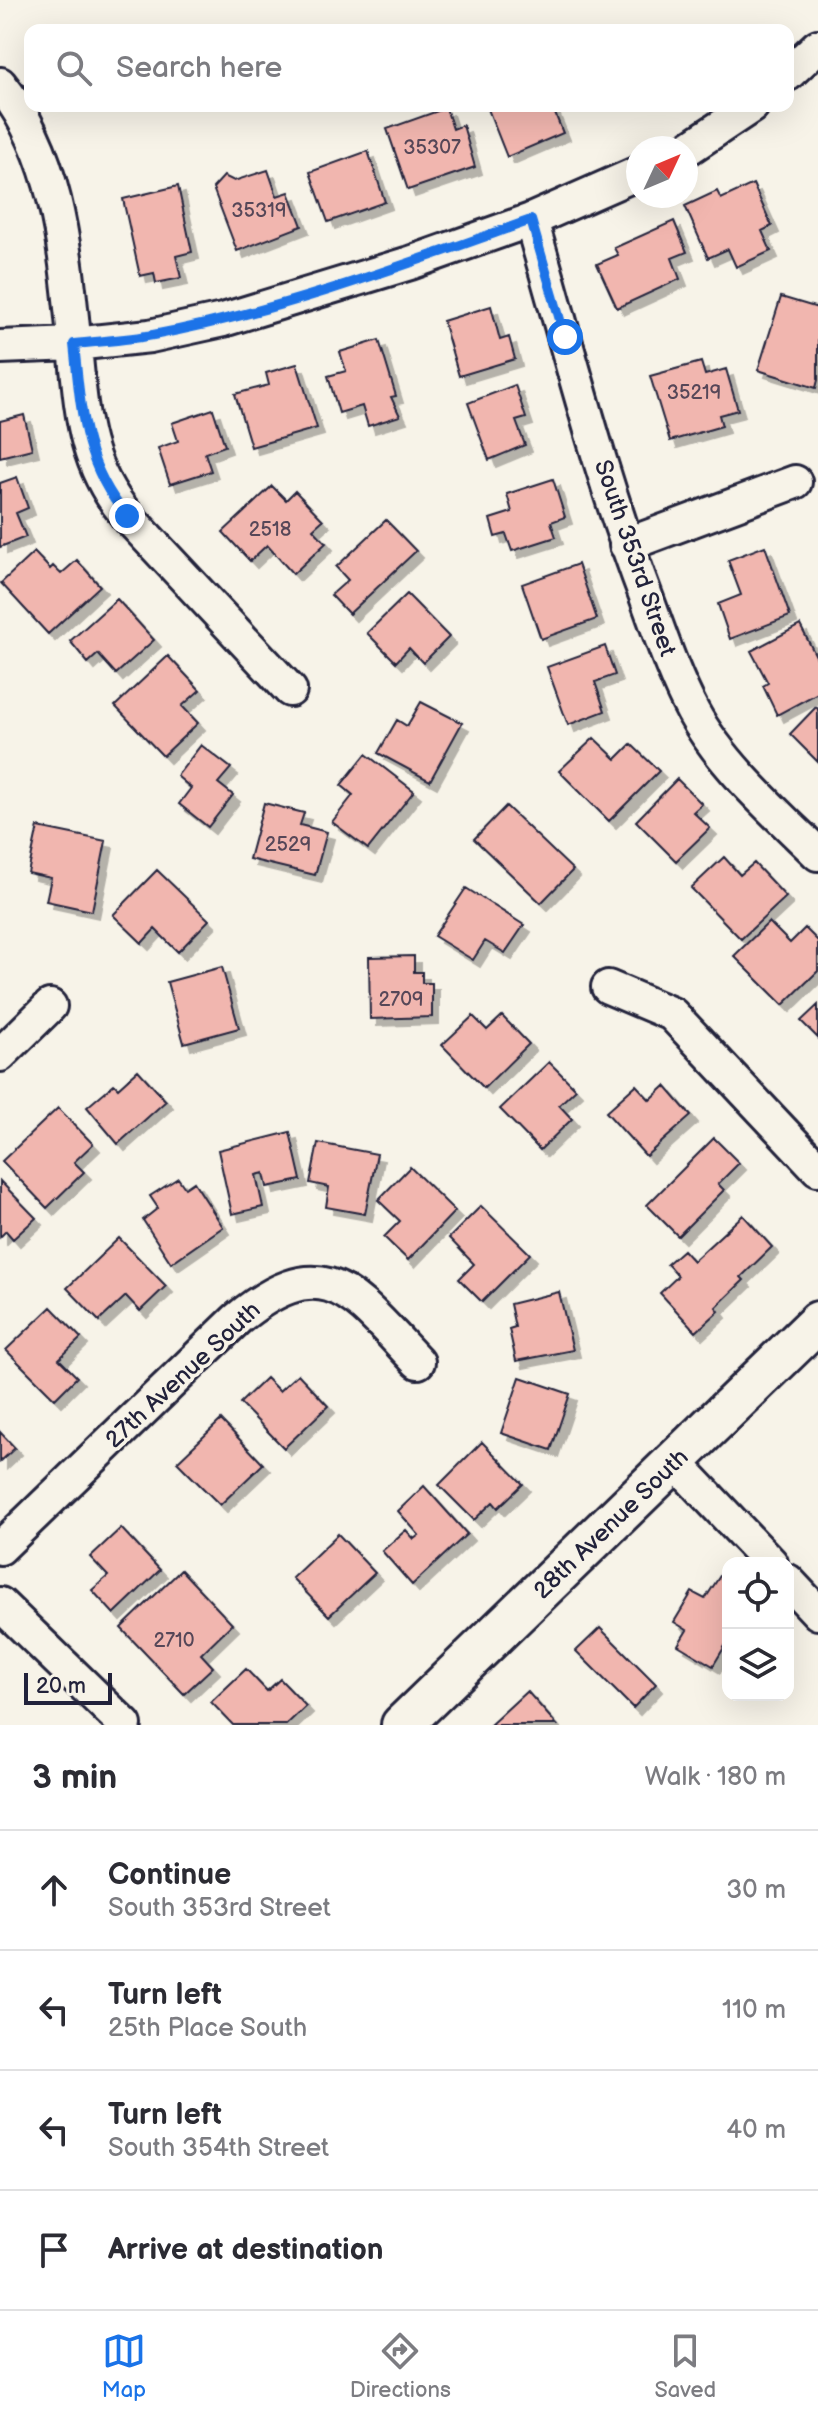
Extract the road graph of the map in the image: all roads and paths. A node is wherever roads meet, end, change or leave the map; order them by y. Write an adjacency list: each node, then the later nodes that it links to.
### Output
1 (818, 46): 2 (street)
2 (794, 68)
3 (0, 84): 8 (street)
4 (743, 112): 5 (street)
5 (698, 142)
6 (626, 178): 7 (street)
7 (531, 220): 8 (street); 11 (street, South 353rd Street)
8 (74, 344): 9 (street); 12 (street)
9 (0, 347)
10 (795, 482): 11 (street)
11 (626, 545): 13 (street, South 353rd Street)
12 (290, 690)
13 (818, 854)
14 (608, 987): 17 (street)
15 (50, 1006): 16 (street)
16 (0, 1055)
17 (818, 1169)
18 (818, 1322): 20 (street, 28th Avenue South)
19 (418, 1362): 21 (street, 27th Avenue South)
20 (675, 1462): 22 (street); 26 (street, 28th Avenue South)
21 (0, 1548)
22 (765, 1557)
23 (794, 1587): 25 (street)
24 (0, 1604): 27 (street)
25 (818, 1613)
26 (405, 1724)
27 (125, 1725)

